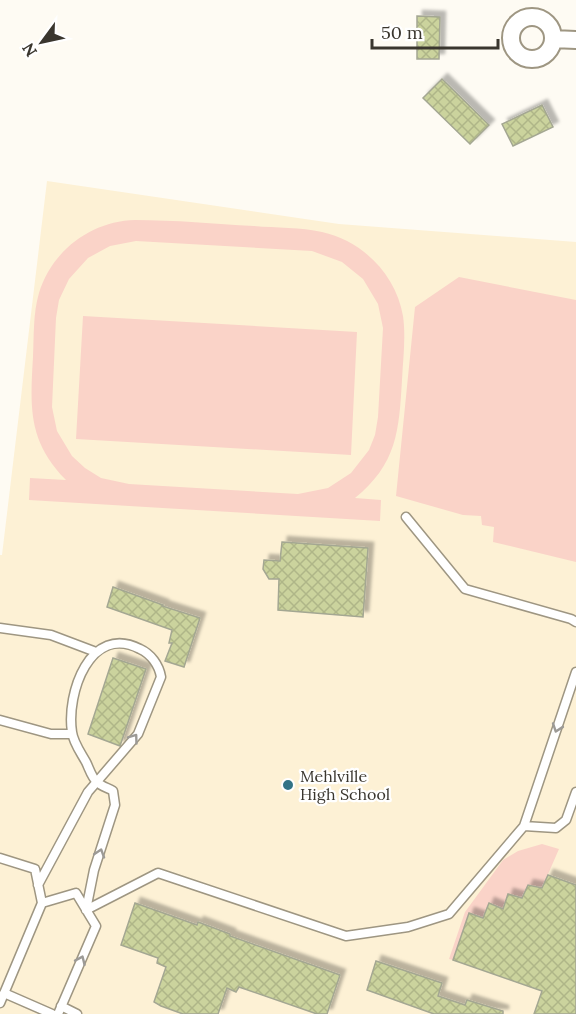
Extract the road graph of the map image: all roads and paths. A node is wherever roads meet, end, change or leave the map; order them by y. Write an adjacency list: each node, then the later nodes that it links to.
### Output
1 (553, 39): 2 (street)
2 (576, 40)
3 (406, 517): 4 (lane)
4 (576, 622)
5 (0, 628): 6 (lane)
6 (96, 652): 9 (lane); 10 (lane, one-way to 6)
7 (576, 672): 12 (lane, one-way to 12)
8 (0, 720): 9 (lane)
9 (72, 734): 10 (lane)
10 (96, 782): 14 (lane); 16 (lane, one-way to 10)
11 (576, 792): 12 (lane)
12 (524, 826): 16 (lane)
13 (0, 858): 14 (lane)
14 (38, 885): 15 (lane)
15 (42, 903): 16 (lane); 17 (lane)
16 (86, 910): 19 (lane, one-way to 16)
17 (4, 993): 18 (lane); 20 (lane)
18 (0, 1003)
19 (60, 1010): 21 (lane)
20 (52, 1014)
21 (76, 1014)

